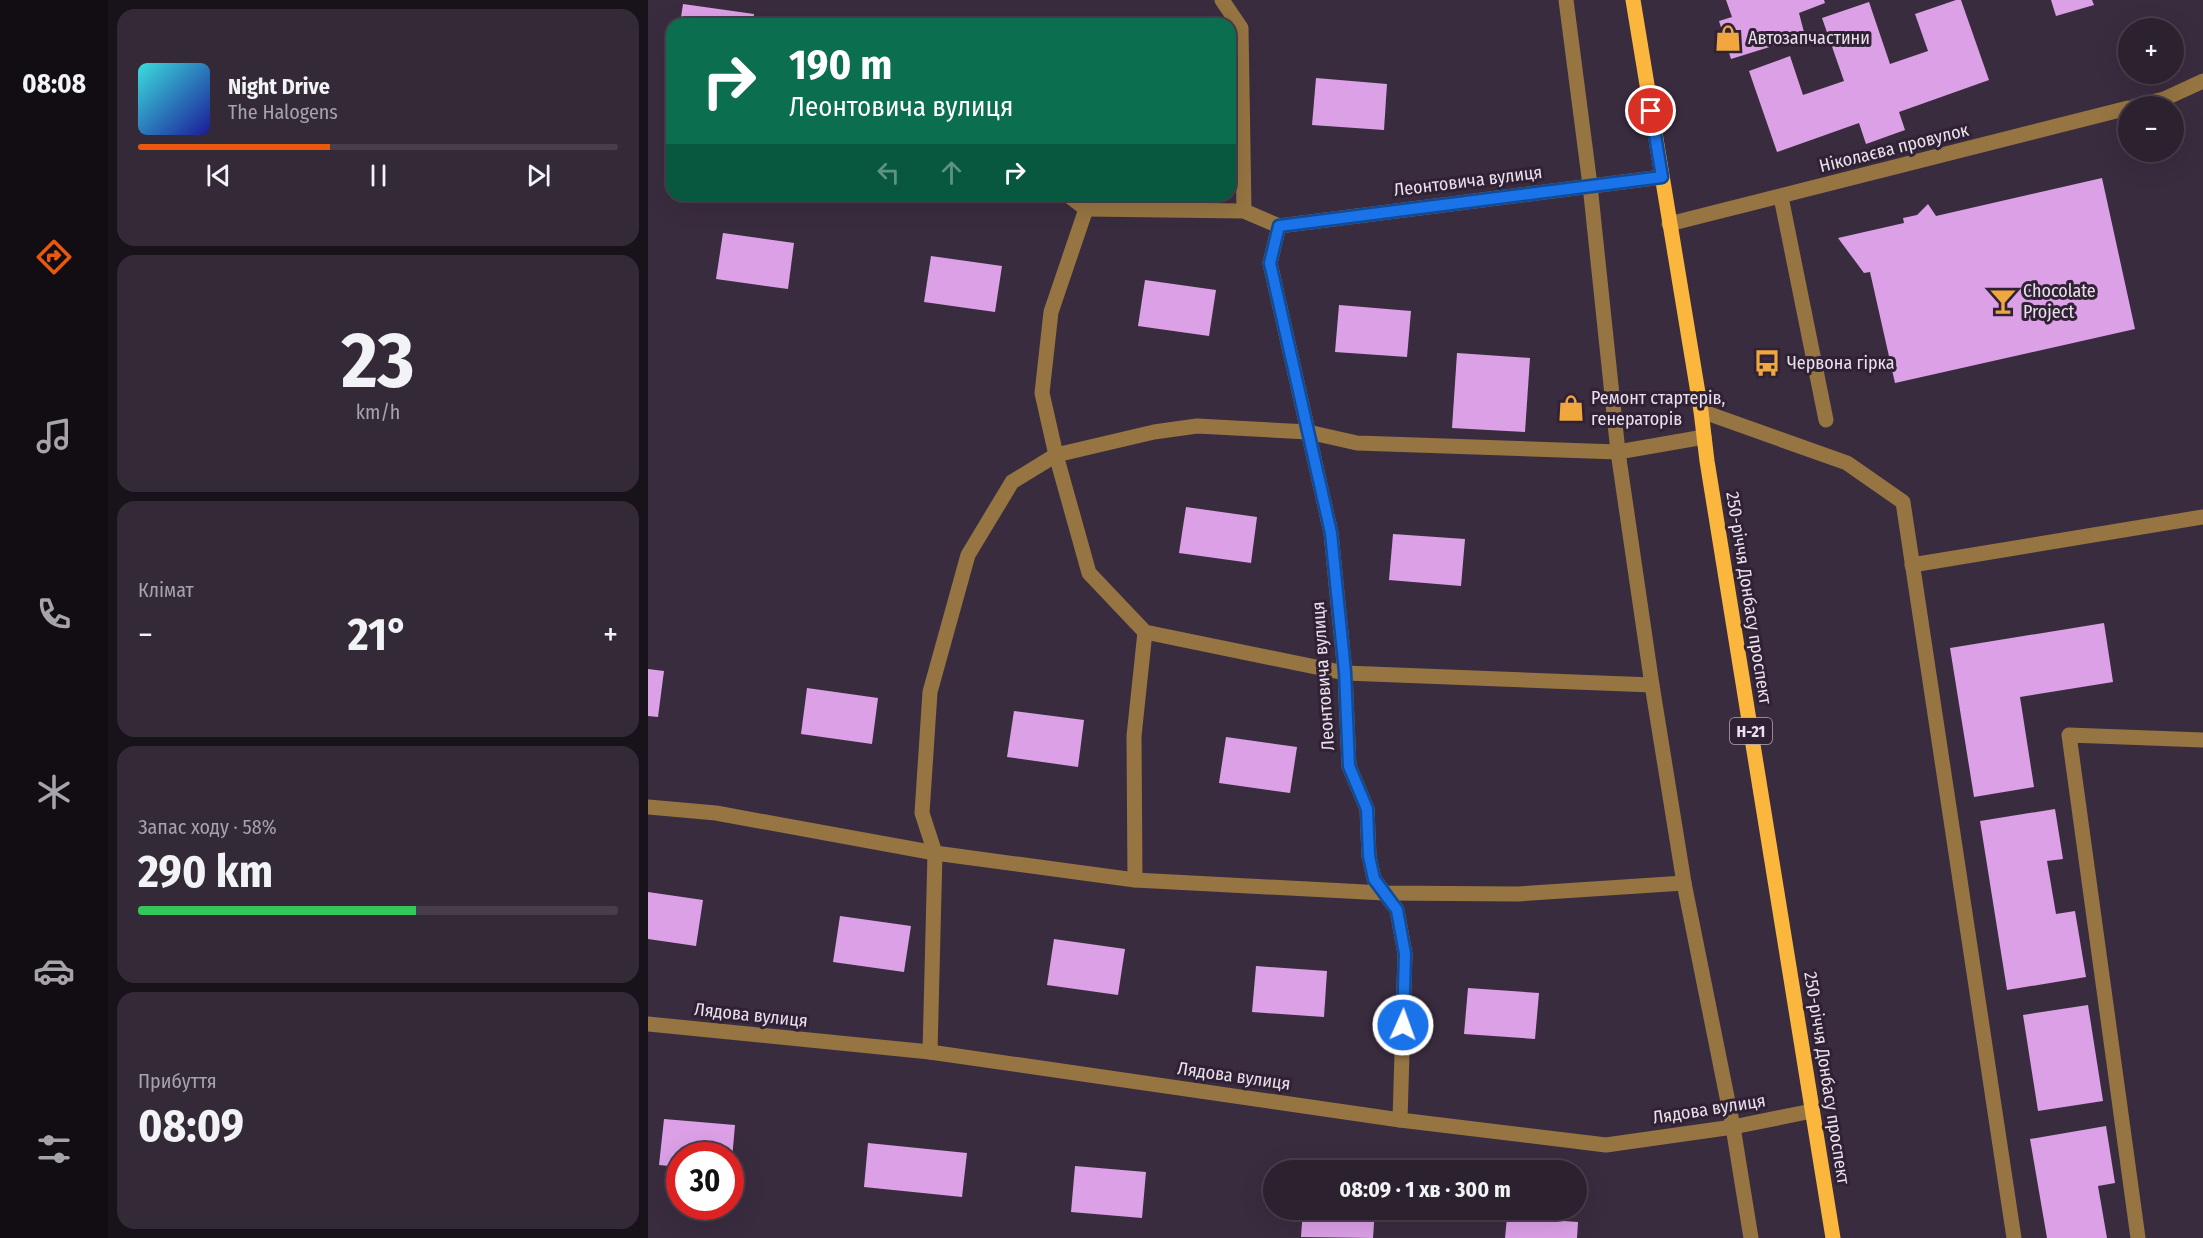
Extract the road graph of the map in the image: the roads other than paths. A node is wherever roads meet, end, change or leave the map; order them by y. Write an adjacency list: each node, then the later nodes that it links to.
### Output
1 (1222, 0): 4 (street)
2 (1566, 0): 10 (street)
3 (1633, 0): 9 (main road, 250-річчя Донбасу проспект / Н-21)
4 (1234, 18)
5 (1236, 21): 14 (street)
6 (2203, 81): 7 (street)
7 (2170, 96)
8 (2118, 111): 11 (street, Ніколаєва провулок)
9 (1662, 177): 10 (street, Леонтовича вулиця); 15 (main road, 250-річчя Донбасу проспект / Н-21)
10 (1590, 185): 16 (street, Леонтовича вулиця); 21 (street)
11 (1781, 197): 15 (street, Ніколаєва провулок); 18 (street)
12 (1076, 201): 13 (street)
13 (1086, 209): 14 (street); 22 (street)
14 (1244, 211): 16 (street)
15 (1670, 224): 17 (main road, 250-річчя Донбасу проспект / Н-21)
16 (1279, 226): 19 (street, Леонтовича вулиця)
17 (1701, 411): 20 (main road, 250-річчя Донбасу проспект / Н-21); 24 (street)
18 (1826, 420)
19 (1308, 432): 21 (street); 22 (street); 26 (street, Леонтовича вулиця)
20 (1704, 437): 21 (street); 36 (main road, 250-річчя Донбасу проспект / Н-21)
21 (1618, 452): 27 (street)
22 (1056, 455): 25 (street); 30 (street)
23 (2203, 517): 24 (street)
24 (1912, 565): 41 (street)
25 (1145, 632): 26 (street); 31 (street)
26 (1345, 672): 27 (street); 33 (street, Леонтовича вулиця)
27 (1652, 685): 32 (street)
28 (2203, 740): 42 (street)
29 (648, 807): 30 (street)
30 (935, 853): 31 (street); 35 (street)
31 (1135, 880): 33 (street)
32 (1684, 883): 33 (street); 38 (street)
33 (1384, 893): 37 (street, Леонтовича вулиця)
34 (648, 1024): 35 (street, Лядова вулиця)
35 (930, 1052): 37 (street, Лядова вулиця)
36 (1812, 1111): 38 (street, Лядова вулиця); 40 (main road, 250-річчя Донбасу проспект / Н-21)
37 (1400, 1120): 38 (street, Лядова вулиця)
38 (1733, 1127): 39 (street)
39 (1751, 1238)
40 (1833, 1238)
41 (2014, 1238)
42 (2138, 1238)

